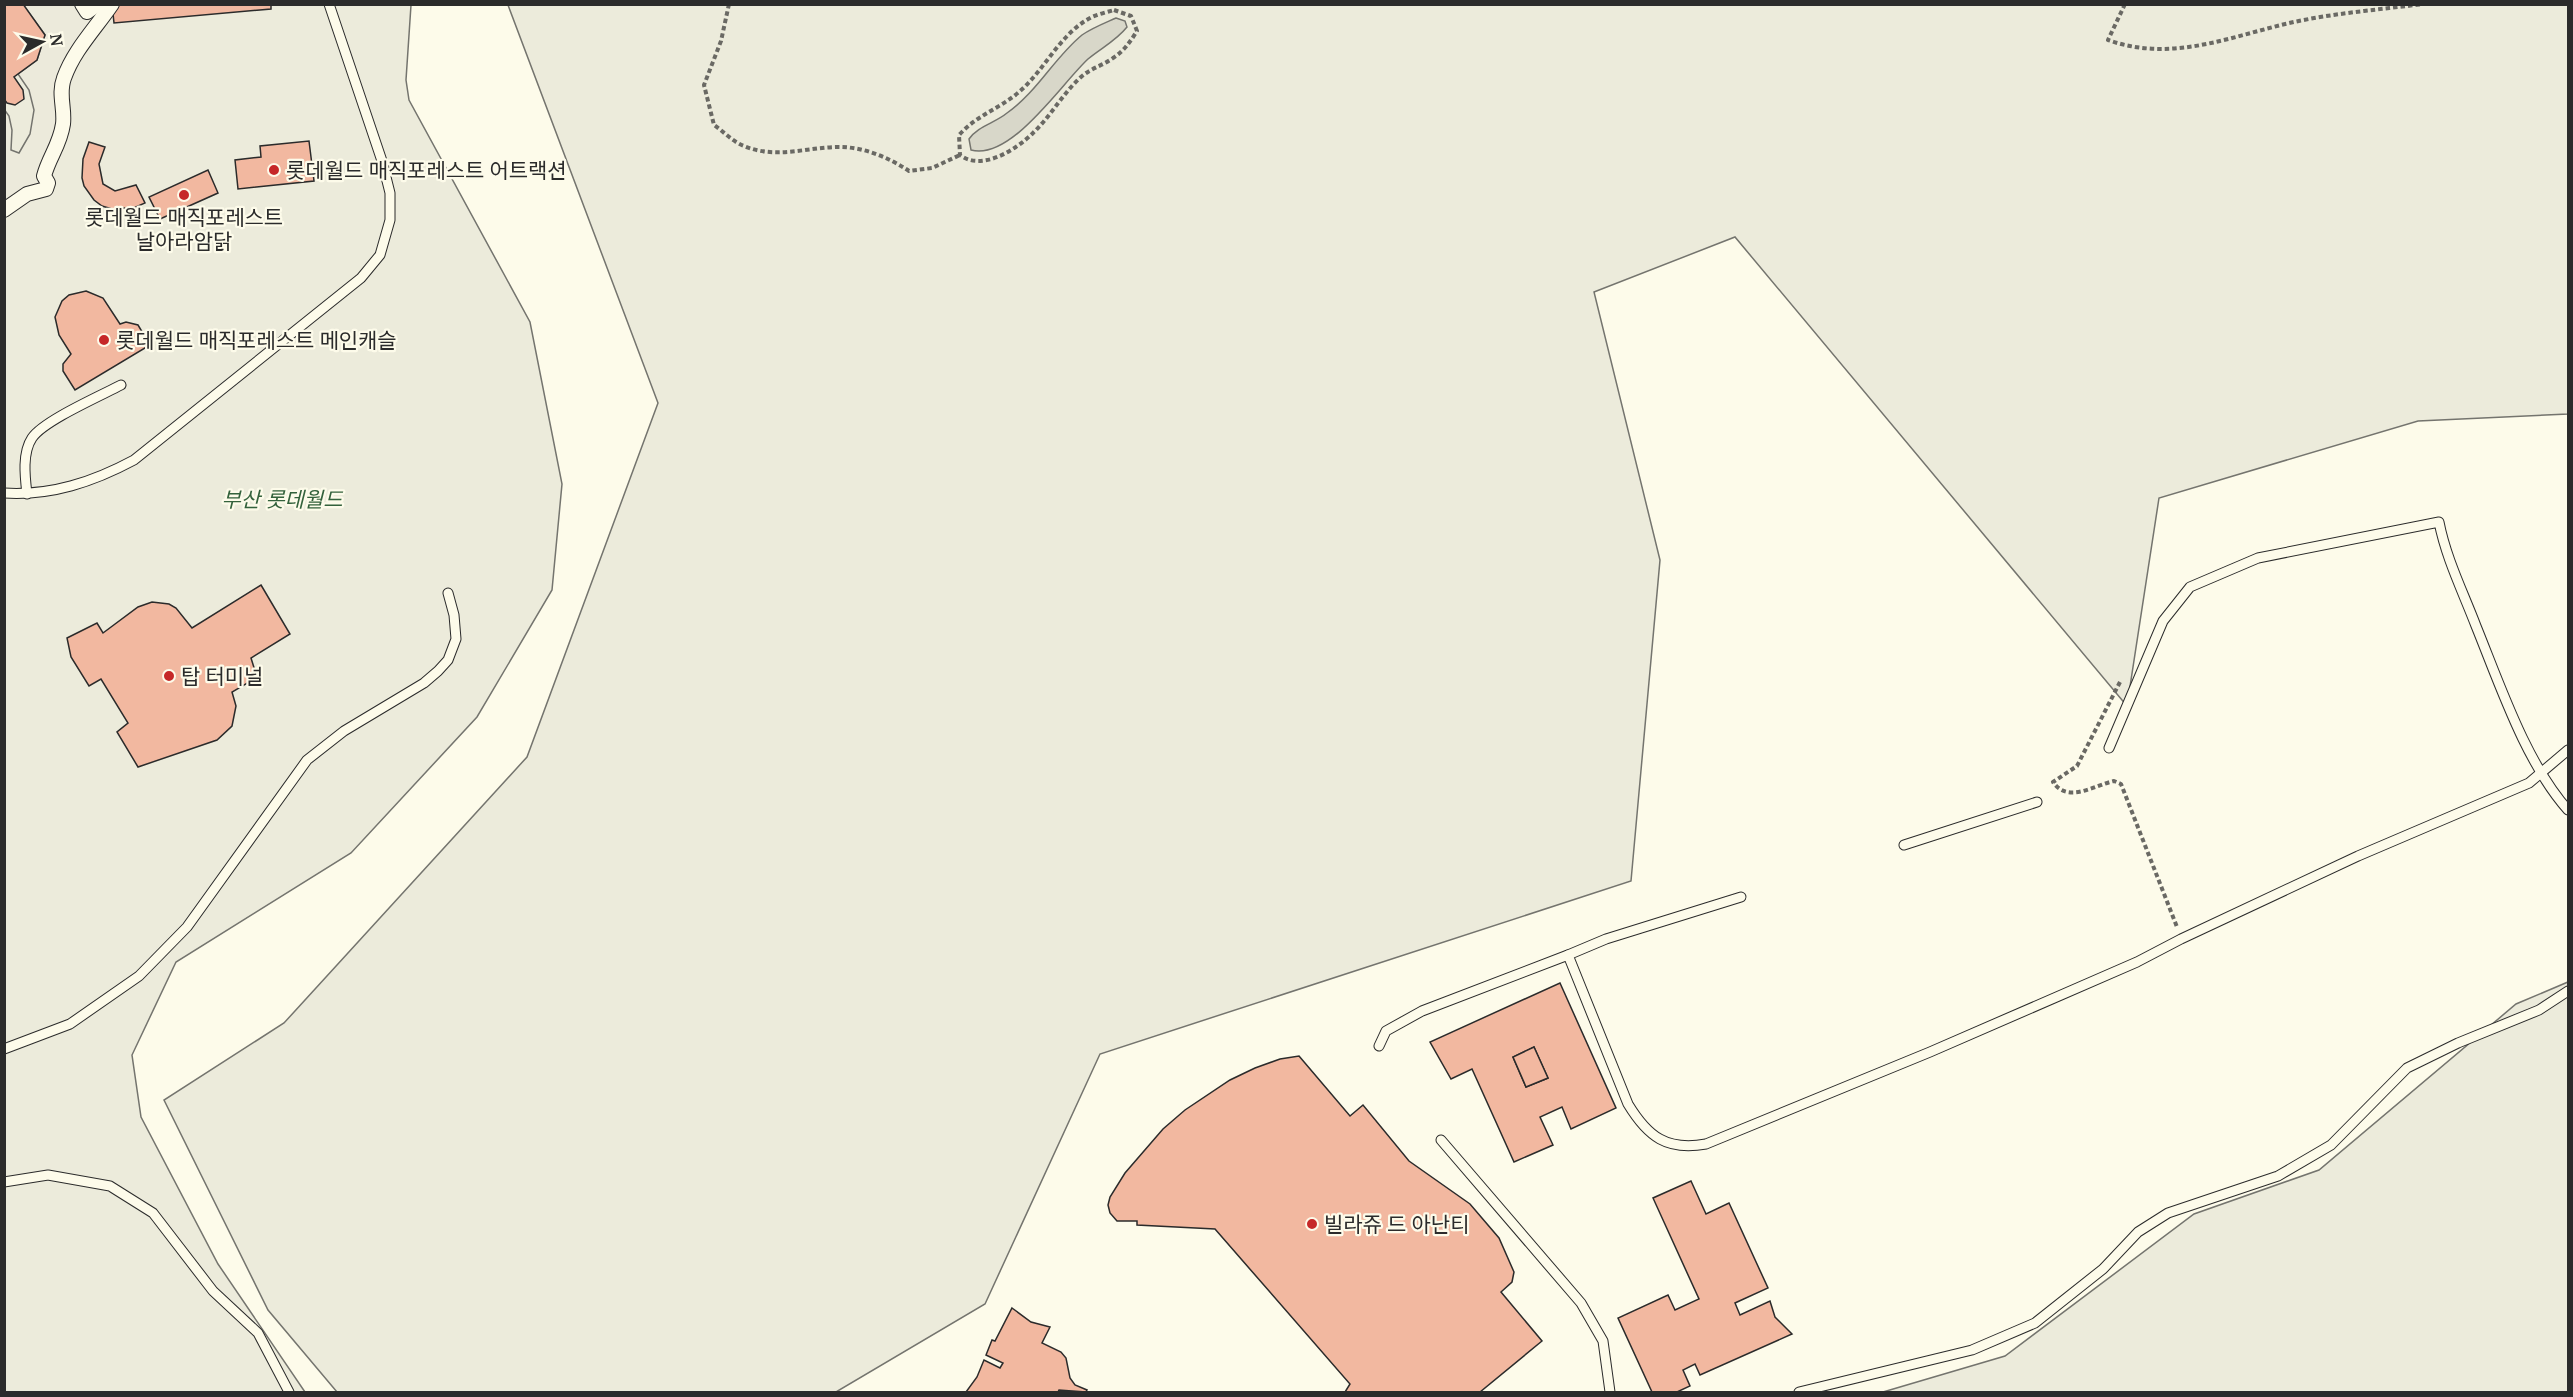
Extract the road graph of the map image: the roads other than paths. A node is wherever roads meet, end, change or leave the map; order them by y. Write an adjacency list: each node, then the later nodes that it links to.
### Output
1 (81, 4): 2 (street)
2 (98, 4)
3 (112, 4): 5 (street)
4 (329, 4): 8 (lane)
5 (4, 210)
6 (121, 385): 8 (lane)
7 (4, 494): 8 (lane)
8 (27, 494)
9 (448, 593): 20 (lane)
10 (2109, 748): 12 (lane)
11 (2568, 750): 12 (lane)
12 (2541, 773): 14 (lane); 17 (lane)
13 (2037, 802): 15 (lane)
14 (2568, 810)
15 (1904, 844)
16 (1741, 897): 17 (lane)
17 (1568, 955): 19 (lane)
18 (2568, 992): 25 (lane)
19 (1379, 1046)
20 (4, 1049)
21 (1441, 1140): 24 (lane)
22 (4, 1182): 23 (lane)
23 (289, 1392)
24 (1610, 1392)
25 (1799, 1392)

